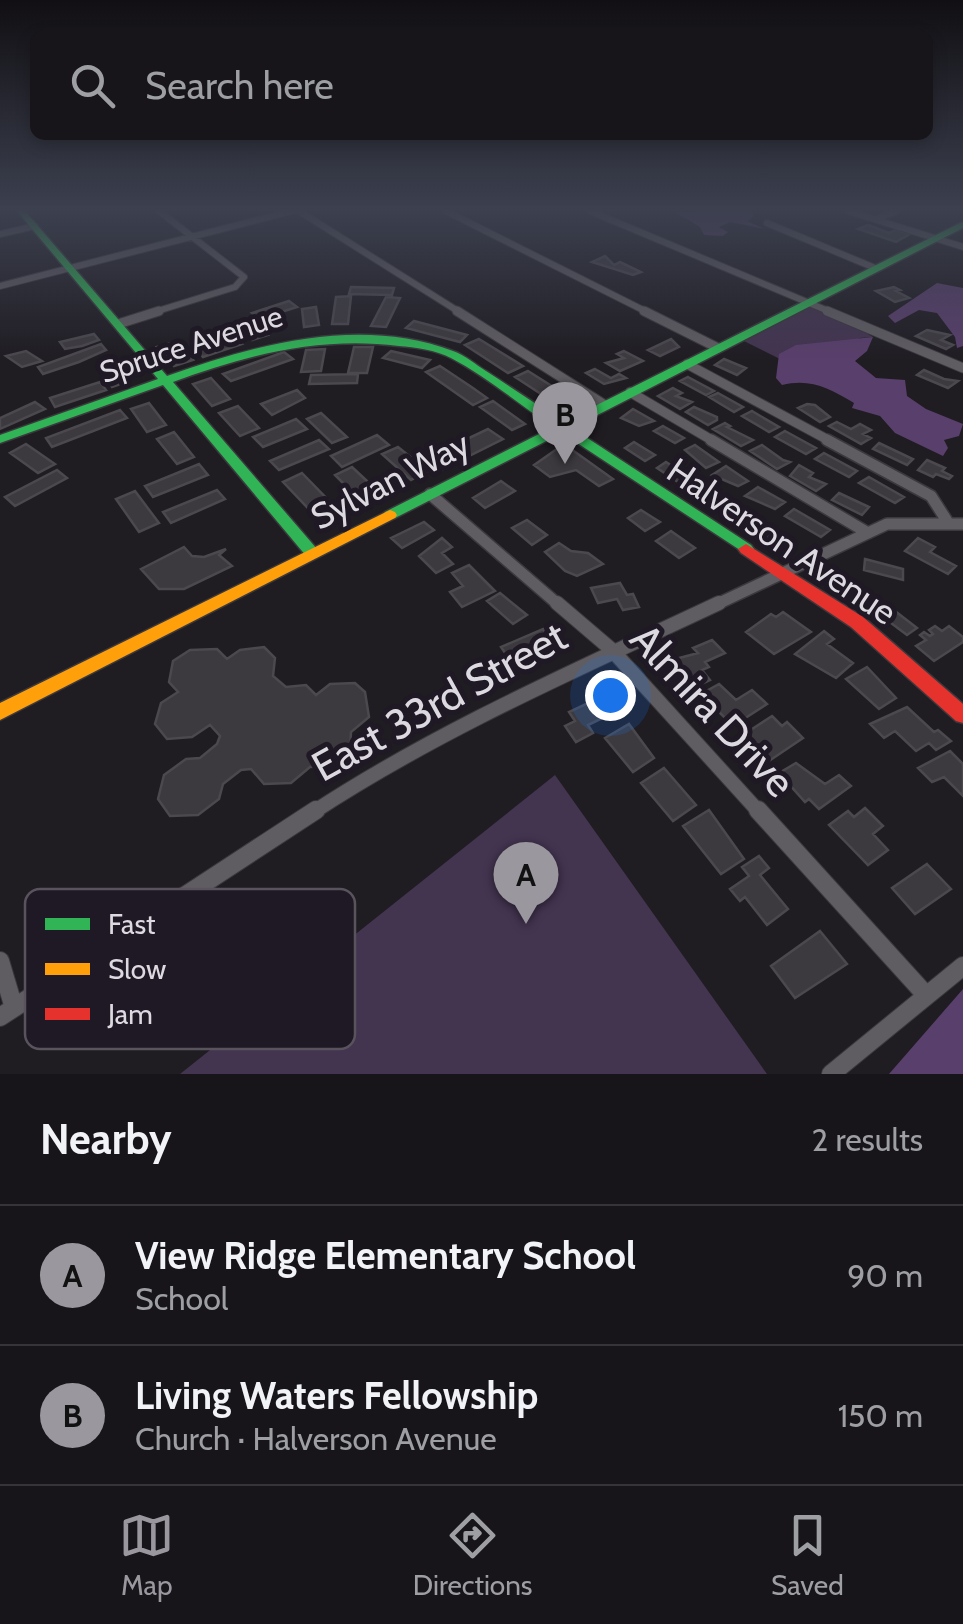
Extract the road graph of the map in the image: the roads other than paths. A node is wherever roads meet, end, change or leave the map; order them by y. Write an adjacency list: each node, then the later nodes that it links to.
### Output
1 (63, 261): 9 (street)
2 (95, 261): 9 (street)
3 (223, 261): 13 (street)
4 (377, 261): 19 (street)
5 (547, 261): 14 (street)
6 (711, 261): 12 (street)
7 (859, 261): 10 (street)
8 (890, 261): 10 (street, Sylvan Way)
9 (69, 268): 11 (street); 13 (street)
10 (876, 268): 12 (street, Sylvan Way)
11 (0, 286)
12 (808, 302): 14 (street, Sylvan Way); 16 (street)
13 (118, 324): 17 (street)
14 (718, 348): 15 (street, Sylvan Way)
15 (687, 364): 18 (street, Sylvan Way); 23 (street)
16 (963, 368)
17 (166, 379): 20 (street, Spruce Avenue); 21 (street, Spruce Avenue); 26 (street)
18 (630, 392): 19 (street, Sylvan Way); 25 (street)
19 (605, 405): 20 (street, Sylvan Way)
20 (560, 428): 22 (street, Sylvan Way); 27 (street, Halverson Avenue)
21 (0, 440)
22 (430, 494): 26 (street, Sylvan Way); 28 (street, Almira Drive)
23 (947, 521): 24 (street, East 33rd Street); 25 (street, East 33rd Street)
24 (963, 524)
25 (868, 533): 27 (street, East 33rd Street)
26 (312, 553): 29 (street, Sylvan Way)
27 (780, 572): 28 (street, East 33rd Street); 30 (street, Halverson Avenue)
28 (612, 650): 31 (street, East 33rd Street); 34 (street, Almira Drive)
29 (0, 712)
30 (963, 715)
31 (197, 889)
32 (0, 961): 35 (street)
33 (963, 966): 34 (street)
34 (925, 994): 36 (street)
35 (7, 1013)
36 (831, 1074)

